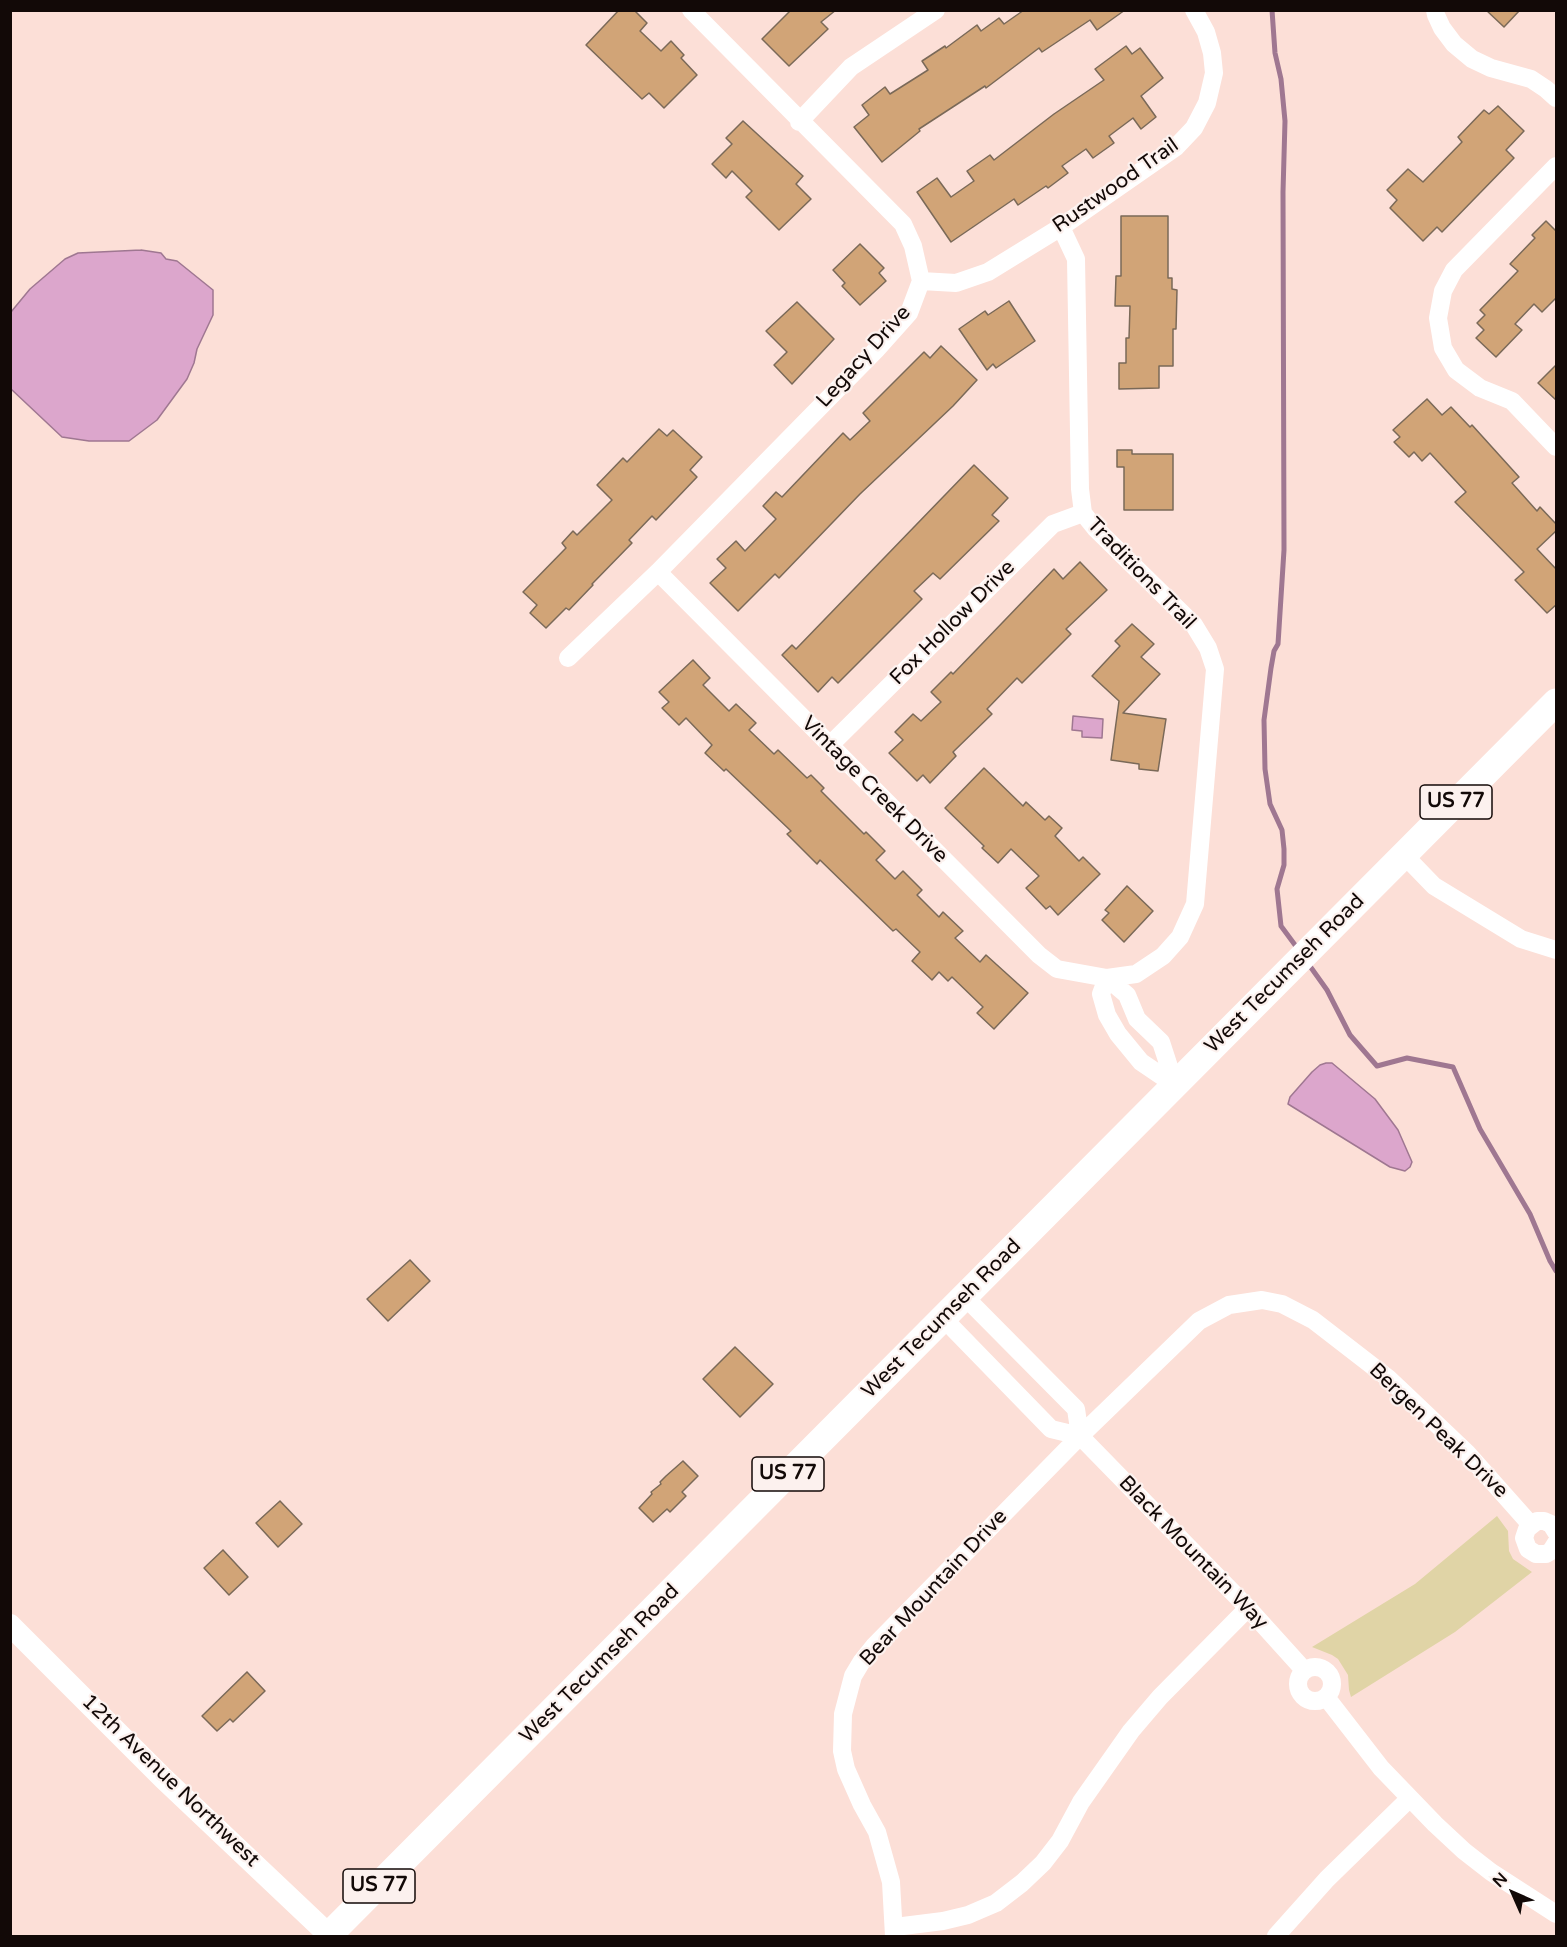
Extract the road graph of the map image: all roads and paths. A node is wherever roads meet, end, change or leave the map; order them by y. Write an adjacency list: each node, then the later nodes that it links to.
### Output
1 (691, 10): 6 (street, Legacy Drive)
2 (936, 10): 6 (street)
3 (1194, 10): 8 (street, Rustwood Trail)
4 (1435, 10): 5 (street)
5 (1557, 98)
6 (799, 122): 9 (street, Legacy Drive)
7 (1557, 166): 10 (street)
8 (1061, 227): 9 (street, Rustwood Trail); 11 (street, Traditions Trail)
9 (921, 281): 12 (street, Legacy Drive)
10 (1557, 447)
11 (1083, 513): 15 (street, Fox Hollow Drive); 18 (street, Traditions Trail)
12 (658, 572): 13 (street, Legacy Drive); 15 (street, Vintage Creek Drive)
13 (568, 658)
14 (1557, 702): 16 (main road, West Tecumseh Road / US 77)
15 (830, 745): 18 (street, Vintage Creek Drive)
16 (1404, 855): 17 (street); 19 (main road, West Tecumseh Road / US 77)
17 (1557, 950)
18 (1107, 978): 19 (street); 19 (street)
19 (1175, 1085): 20 (main road, West Tecumseh Road / US 77)
20 (964, 1297): 21 (main road, West Tecumseh Road / US 77); 22 (street)
21 (943, 1318): 22 (street); 31 (main road, West Tecumseh Road / US 77)
22 (1080, 1436): 23 (street, Bergen Peak Drive); 26 (street, Black Mountain Way); 30 (street, Bear Mountain Drive)
23 (1531, 1525): 24 (street); 25 (street)
24 (1557, 1532)
25 (1555, 1551)
26 (1248, 1608): 28 (street, Black Mountain Way); 30 (street)
27 (10, 1625): 31 (street, 12th Avenue Northwest)
28 (1410, 1798): 29 (street, Black Mountain Way); 32 (street)
29 (1557, 1914)
30 (894, 1932)
31 (329, 1936)
32 (1276, 1936)

